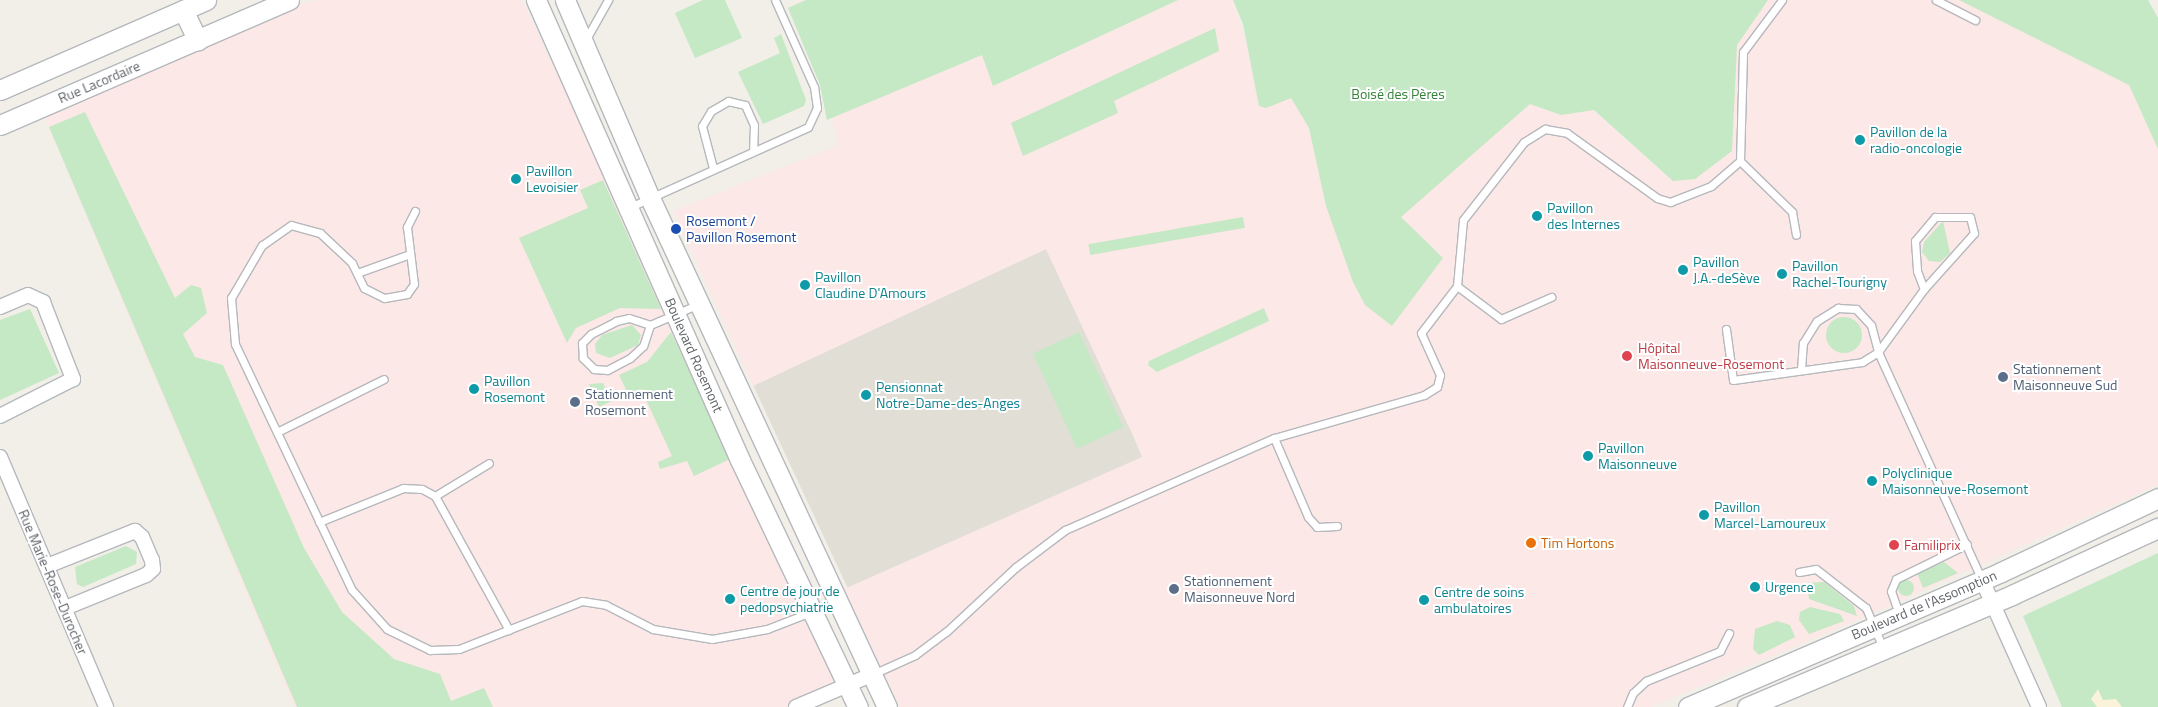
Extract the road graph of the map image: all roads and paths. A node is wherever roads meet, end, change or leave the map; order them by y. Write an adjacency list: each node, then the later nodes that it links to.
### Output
1 (206, 0): 9 (main road)
2 (289, 0): 11 (main road, Rue Lacordaire)
3 (536, 0): 19 (main road, Boulevard Rosemont)
4 (565, 0): 12 (main road, Boulevard Rosemont)
5 (608, 0): 12 (lane)
6 (775, 0): 15 (lane)
7 (1782, 0): 16 (lane)
8 (1936, 0): 10 (lane)
9 (183, 10): 11 (main road); 13 (main road)
10 (1975, 20)
11 (198, 41): 14 (main road, Rue Lacordaire)
12 (584, 42): 18 (main road, Boulevard Rosemont)
13 (0, 90)
14 (0, 125)
15 (754, 150): 17 (lane); 17 (lane)
16 (1740, 161): 21 (lane); 24 (lane)
17 (713, 168): 18 (lane)
18 (650, 198): 19 (lane); 27 (main road, Boulevard Rosemont)
19 (628, 208): 29 (main road, Boulevard Rosemont)
20 (415, 211): 22 (lane)
21 (1796, 235)
22 (410, 254): 23 (lane); 23 (lane)
23 (357, 273): 36 (lane)
24 (1457, 286): 26 (lane); 37 (lane)
25 (1924, 289): 25 (lane); 32 (lane)
26 (1551, 297)
27 (700, 304): 29 (lane); 57 (main road, Boulevard Rosemont)
28 (0, 307): 35 (street)
29 (677, 314): 30 (lane); 51 (main road, Boulevard Rosemont)
30 (650, 325): 30 (lane)
31 (1726, 329): 33 (lane)
32 (1878, 352): 33 (lane); 33 (lane); 45 (lane)
33 (1801, 370)
34 (384, 379): 36 (lane)
35 (0, 416)
36 (277, 432): 42 (lane)
37 (1274, 438): 43 (lane); 57 (lane)
38 (0, 457): 46 (street, Rue Marie-Rose-Durocher)
39 (489, 463): 40 (lane)
40 (435, 496): 42 (lane); 54 (lane)
41 (2158, 498): 48 (main road, Boulevard de l'Assomption)
42 (320, 522): 54 (lane)
43 (1337, 526)
44 (2158, 528): 49 (main road, Boulevard de l'Assomption)
45 (1967, 544): 48 (lane); 52 (lane)
46 (47, 566): 50 (street, Rue Marie-Rose-Durocher); 50 (street)
47 (1799, 572): 53 (lane)
48 (1982, 580): 49 (street); 52 (main road, Boulevard de l'Assomption)
49 (1992, 602): 56 (main road, Boulevard de l'Assomption); 66 (street)
50 (65, 608): 59 (street, Rue Marie-Rose-Durocher)
51 (814, 611): 54 (lane); 58 (main road, Boulevard Rosemont)
52 (1899, 616): 53 (main road, Boulevard de l'Assomption)
53 (1875, 626): 56 (lane); 64 (main road, Boulevard de l'Assomption)
54 (509, 630)
55 (1729, 633): 63 (lane)
56 (1884, 650): 65 (main road, Boulevard de l'Assomption)
57 (871, 675): 58 (street); 62 (main road, Boulevard Rosemont)
58 (848, 685): 60 (street); 61 (main road, Boulevard Rosemont)
59 (106, 707)
60 (796, 707)
61 (858, 707)
62 (886, 707)
63 (1628, 707)
64 (1688, 707)
65 (1747, 707)
66 (2039, 707)

